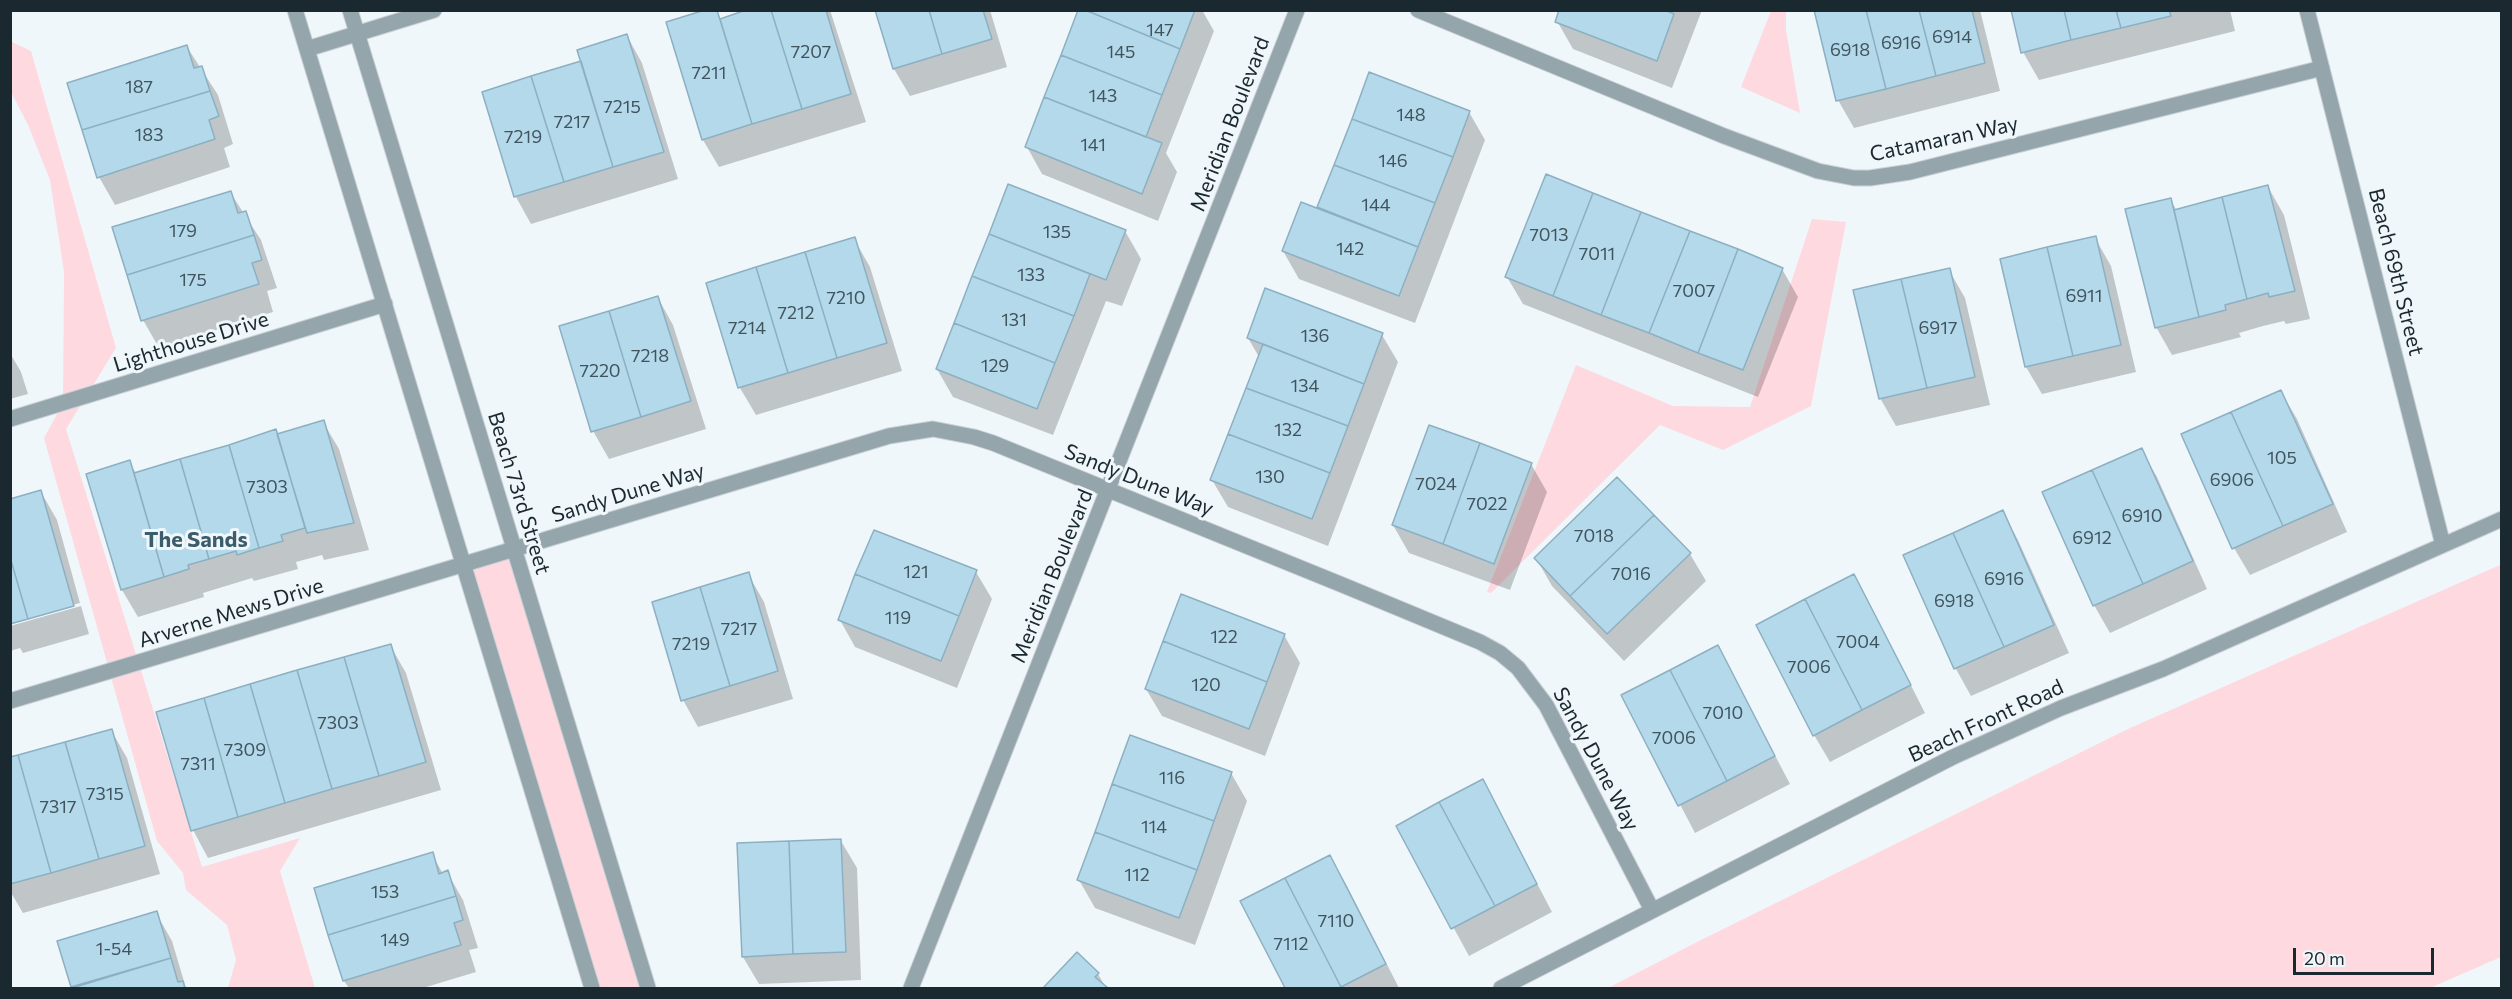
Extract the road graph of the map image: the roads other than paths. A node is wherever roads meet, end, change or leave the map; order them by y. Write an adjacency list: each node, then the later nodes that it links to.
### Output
1 (295, 10): 9 (street)
2 (350, 10): 8 (street, Beach 73rd Street)
3 (434, 10): 8 (street)
4 (1297, 10): 13 (street, Meridian Boulevard)
5 (1418, 10): 7 (street, Catamaran Way)
6 (2307, 10): 10 (street, Beach 69th Street)
7 (1448, 16): 10 (street, Catamaran Way)
8 (357, 34): 9 (street); 16 (street, Beach 73rd Street)
9 (307, 49): 11 (street)
10 (2322, 68): 15 (street, Beach 69th Street)
11 (385, 304): 12 (street, Lighthouse Drive); 17 (street)
12 (10, 419)
13 (1108, 491): 16 (street, Sandy Dune Way); 19 (street, Sandy Dune Way); 22 (street, Meridian Boulevard)
14 (2502, 519): 15 (street, Beach Front Road)
15 (2443, 545): 19 (street, Beach Front Road)
16 (514, 549): 17 (street, Sandy Dune Way); 21 (street, Beach 73rd Street)
17 (464, 566): 18 (street, Arverne Mews Drive); 20 (street)
18 (10, 701)
19 (1652, 910): 23 (street, Beach Front Road)
20 (592, 988)
21 (648, 988)
22 (911, 988)
23 (1501, 988)

